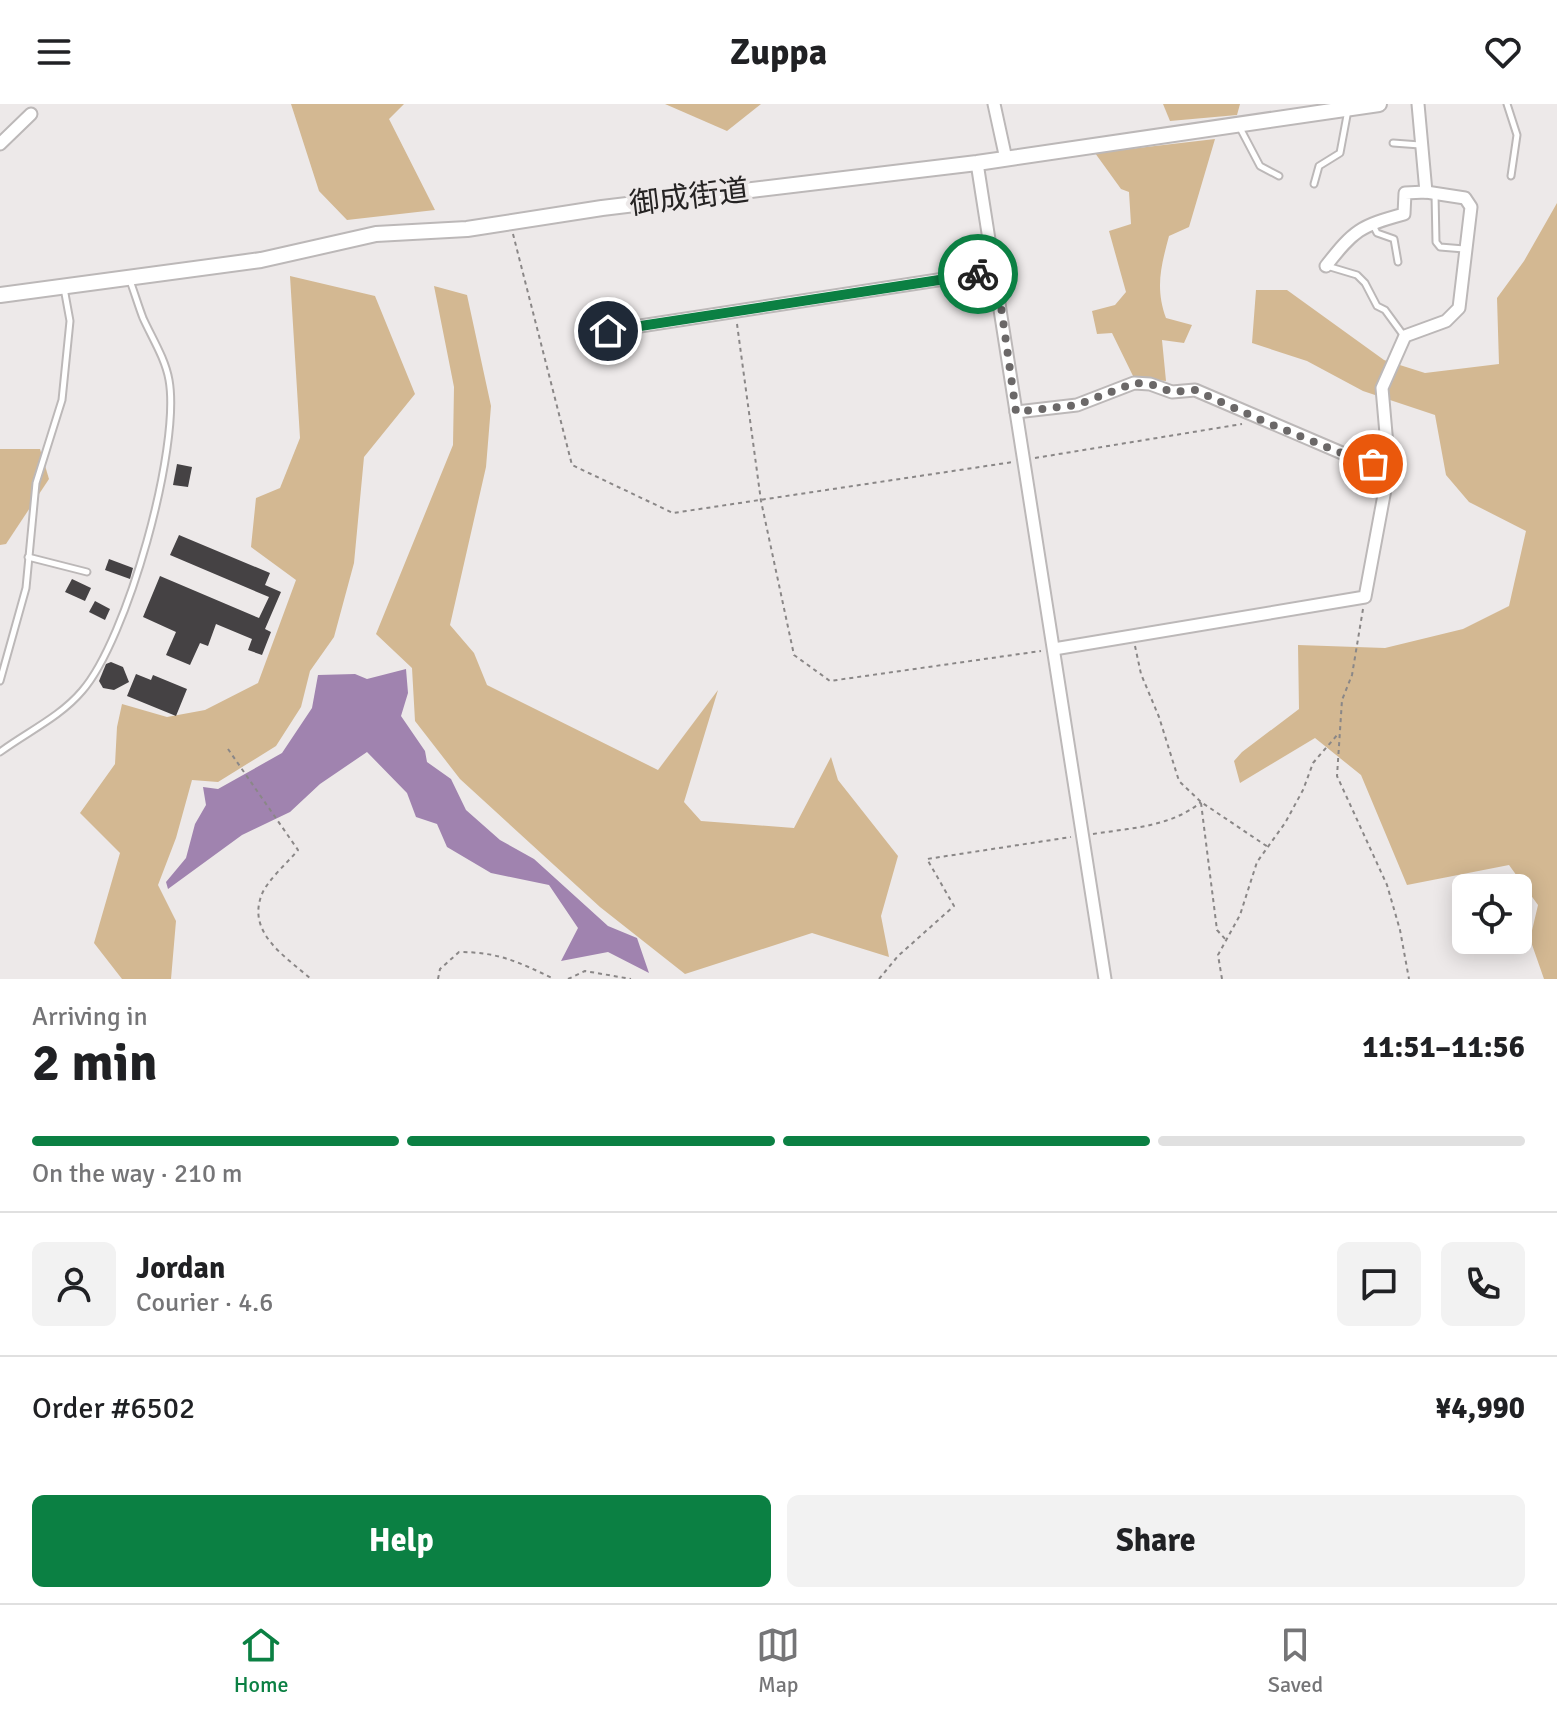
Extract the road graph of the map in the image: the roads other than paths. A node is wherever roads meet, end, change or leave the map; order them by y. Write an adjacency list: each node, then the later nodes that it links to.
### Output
1 (994, 104): 11 (street)
2 (1379, 104): 6 (street, 御成街道)
3 (1418, 104): 10 (street)
4 (1507, 104): 14 (lane)
5 (29, 109): 9 (street)
6 (1348, 109): 7 (street, 御成街道); 15 (lane)
7 (1239, 125): 11 (street, 御成街道); 13 (lane)
8 (1393, 143): 10 (lane)
9 (0, 144)
10 (1422, 145): 16 (street)
11 (1006, 159): 12 (street, 御成街道)
12 (977, 163): 21 (street); 22 (street, 御成街道)
13 (1279, 176)
14 (1511, 176)
15 (1314, 184)
16 (1431, 193): 17 (street); 18 (lane); 18 (street)
17 (1372, 223): 19 (lane); 20 (street)
18 (1467, 249): 26 (street)
19 (1398, 262)
20 (1326, 266): 26 (lane)
21 (996, 271): 25 (street); 27 (street)
22 (129, 277): 23 (street, 御成街道); 33 (lane)
23 (64, 286): 24 (street, 御成街道); 29 (lane)
24 (0, 295)
25 (608, 331)
26 (1405, 336): 28 (street)
27 (1016, 412): 28 (street); 31 (street)
28 (1389, 468): 31 (street)
29 (28, 557): 30 (lane); 32 (lane)
30 (87, 572)
31 (1054, 649): 34 (street)
32 (0, 681)
33 (0, 752)
34 (1105, 979)

